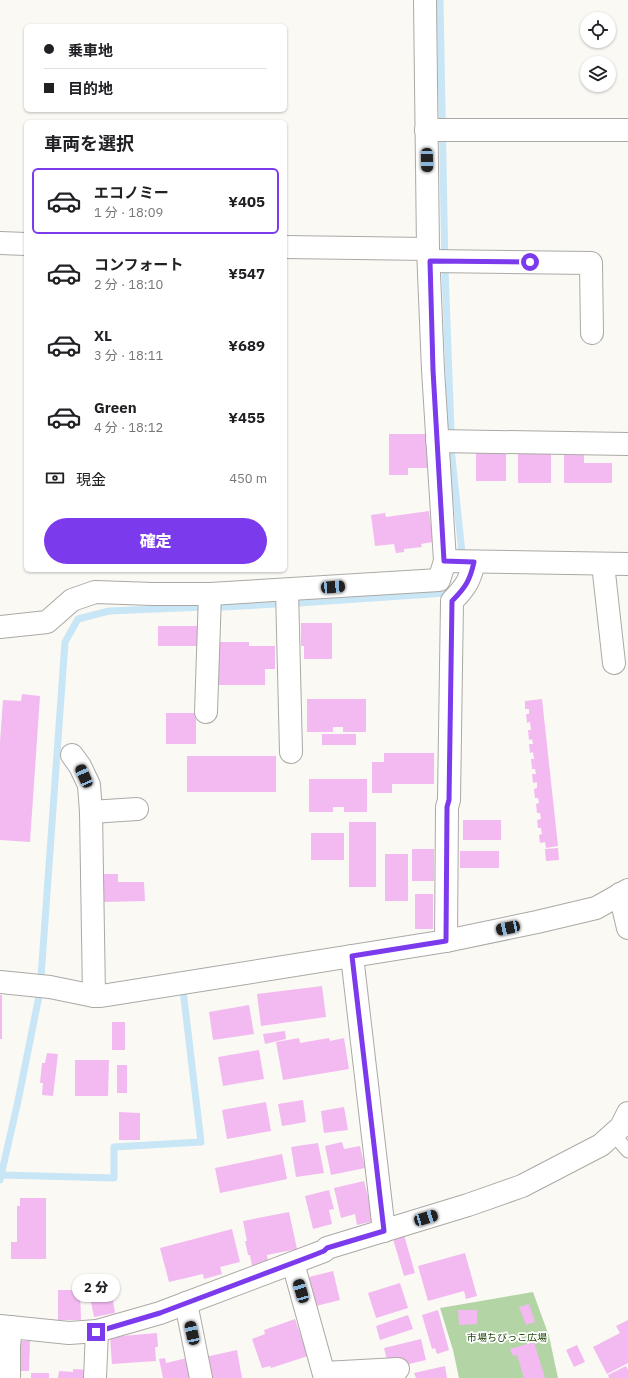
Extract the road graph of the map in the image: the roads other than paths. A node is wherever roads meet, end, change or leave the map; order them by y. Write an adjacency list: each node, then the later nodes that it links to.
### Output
1 (425, 0): 2 (street)
2 (437, 130): 3 (street); 7 (street)
3 (628, 130)
4 (0, 244): 5 (street)
5 (24, 244)
6 (287, 247): 7 (street)
7 (437, 258): 8 (street); 9 (street)
8 (592, 333)
9 (437, 440): 10 (street); 11 (street)
10 (628, 444)
11 (444, 561): 12 (street); 15 (street)
12 (474, 562): 13 (street); 26 (street)
13 (603, 564): 14 (street); 18 (street)
14 (628, 564)
15 (287, 590): 16 (street); 20 (street)
16 (210, 594): 17 (street); 19 (street)
17 (0, 627)
18 (614, 663)
19 (206, 712)
20 (291, 752)
21 (72, 755): 23 (street)
22 (136, 809): 23 (street)
23 (91, 812): 29 (street)
24 (624, 892): 25 (street); 26 (street)
25 (628, 928)
26 (446, 941): 27 (street)
27 (352, 956): 29 (street); 33 (street)
28 (0, 982): 29 (street)
29 (94, 996)
30 (628, 1113): 31 (street)
31 (613, 1134): 32 (lane); 33 (street)
32 (628, 1151)
33 (384, 1231): 34 (street)
34 (294, 1263): 35 (street); 39 (street)
35 (186, 1303): 36 (street); 42 (street)
36 (96, 1332): 37 (street); 41 (street)
37 (5, 1336): 40 (street)
38 (398, 1370): 39 (street)
39 (324, 1375)
40 (9, 1378)
41 (95, 1378)
42 (201, 1378)

